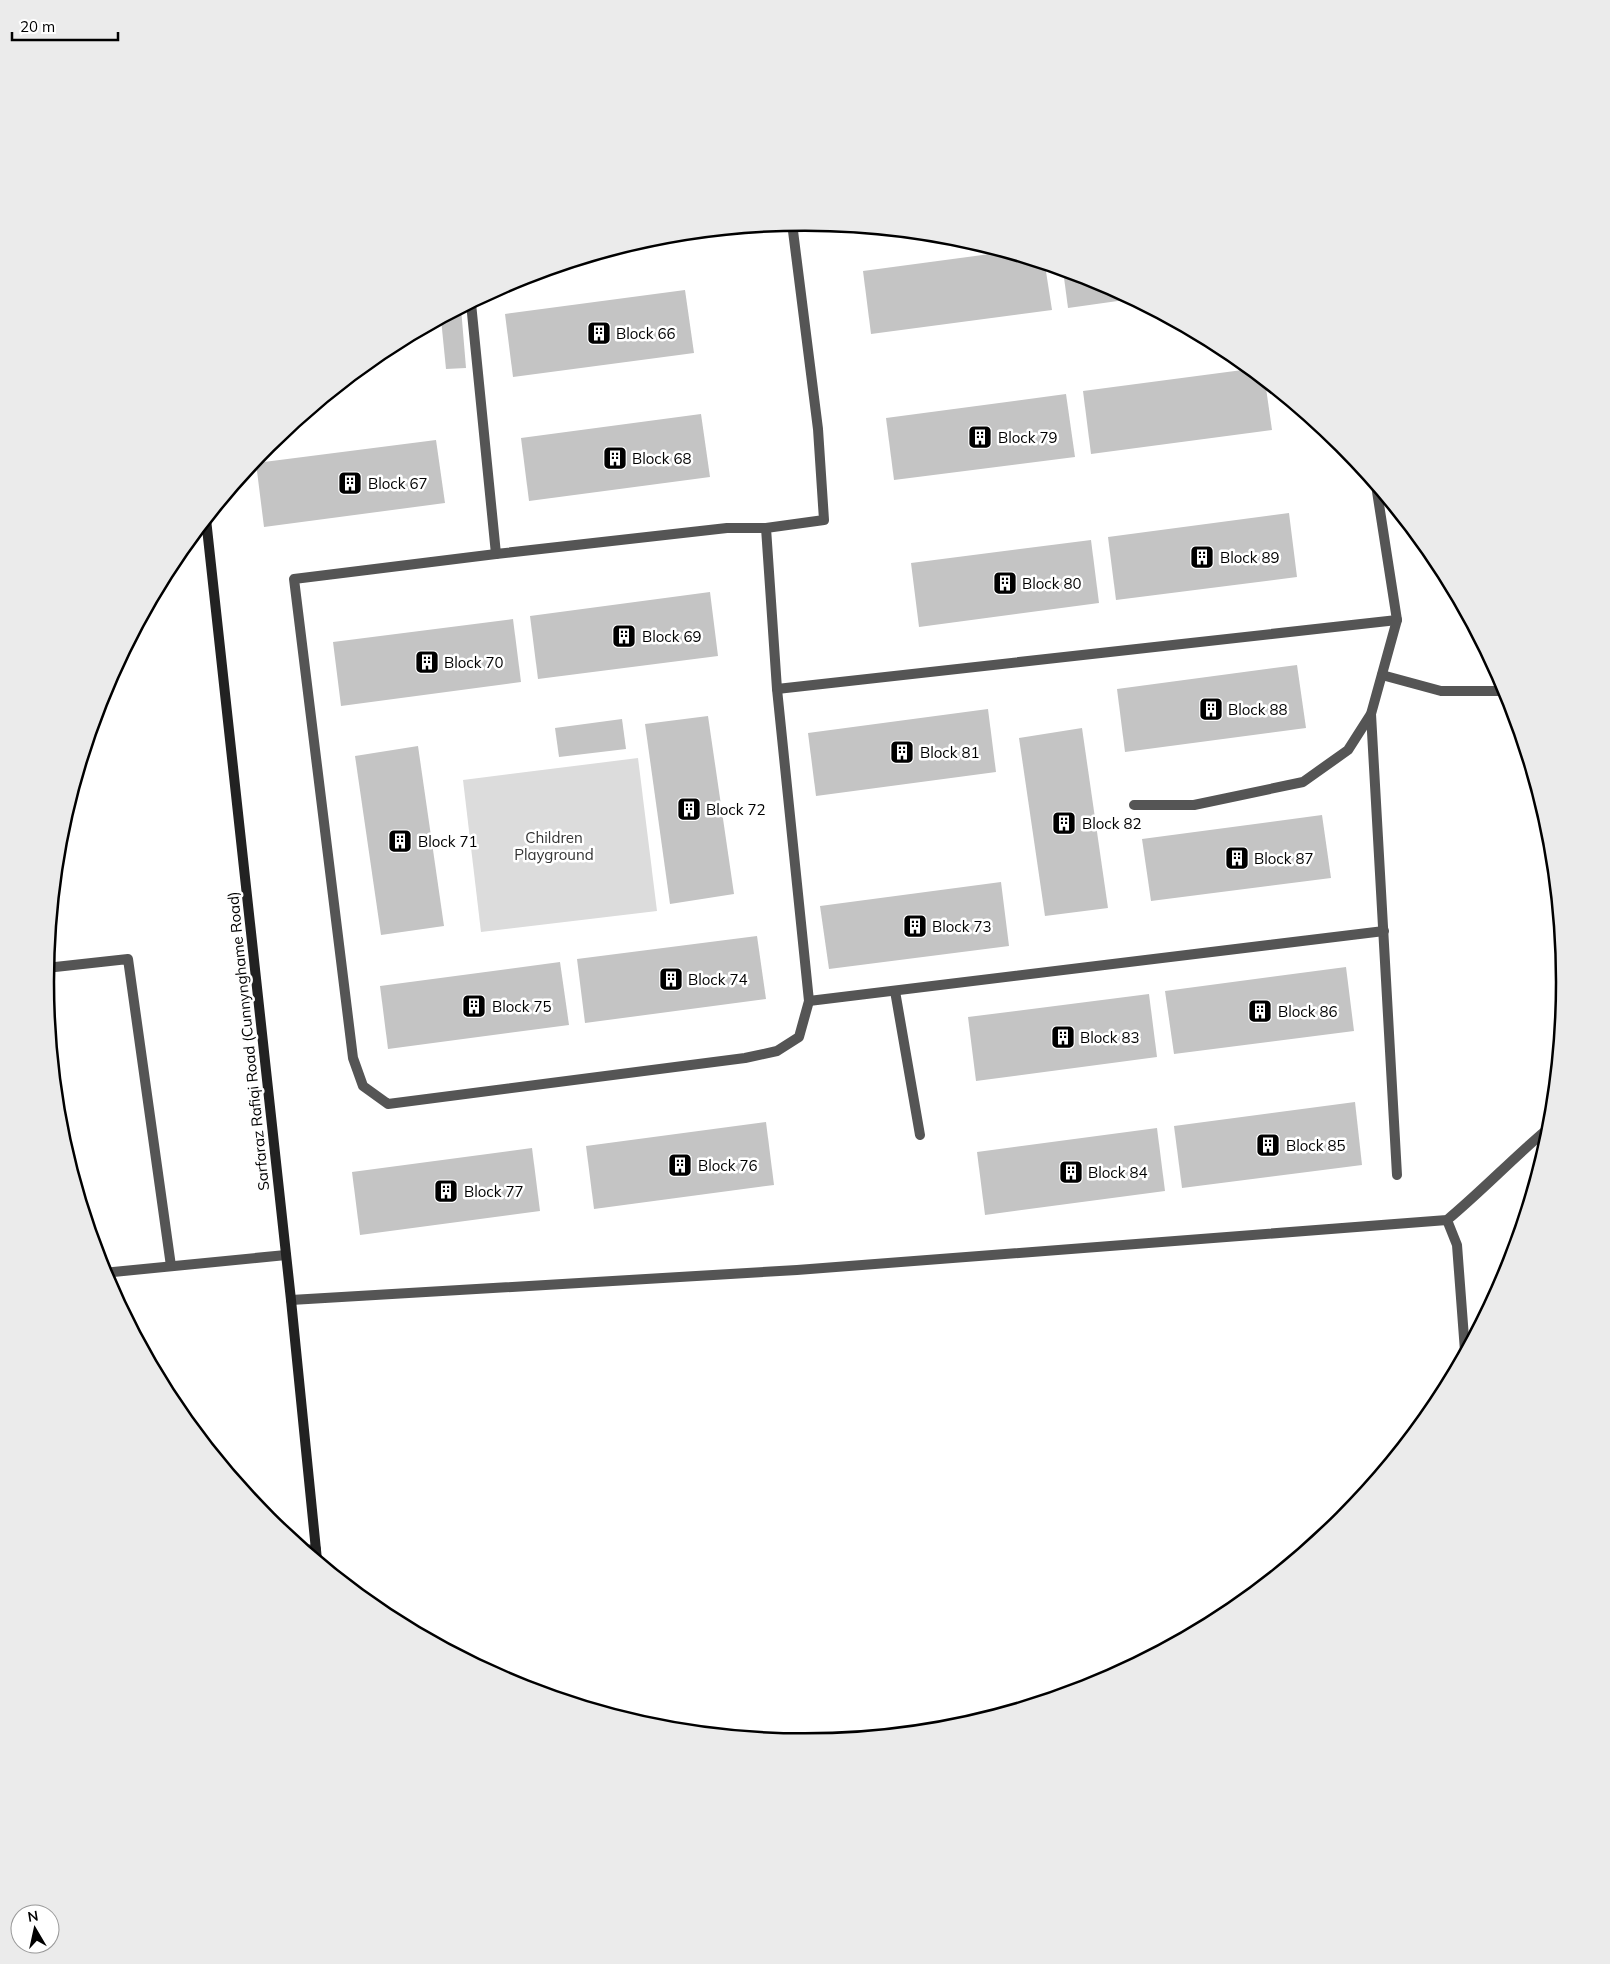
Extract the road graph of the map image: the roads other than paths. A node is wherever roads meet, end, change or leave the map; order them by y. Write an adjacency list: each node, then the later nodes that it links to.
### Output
1 (793, 231): 5 (street)
2 (472, 309): 6 (street)
3 (1378, 497): 7 (street)
4 (207, 528): 21 (street, Sarfaraz Rafiqi Road (Cunnynghame Road))
5 (766, 528): 6 (street); 9 (street)
6 (496, 554): 16 (street)
7 (1397, 620): 8 (street); 9 (street)
8 (1382, 675): 10 (street); 11 (street)
9 (777, 689): 16 (street)
10 (1497, 691)
11 (1371, 714): 12 (street); 13 (street)
12 (1134, 805)
13 (1384, 931): 15 (street); 19 (street)
14 (54, 967): 22 (street)
15 (895, 990): 16 (street); 18 (street)
16 (809, 1001)
17 (1541, 1134): 20 (street)
18 (920, 1135)
19 (1398, 1175)
20 (1447, 1220): 24 (street); 25 (street)
21 (286, 1255): 22 (street); 24 (street, Sarfaraz Rafiqi Road (Cunnynghame Road))
22 (171, 1266): 23 (street)
23 (112, 1272)
24 (292, 1300): 26 (street, Sarfaraz Rafiqi Road (Cunnynghame Road))
25 (1464, 1342)
26 (317, 1553)

